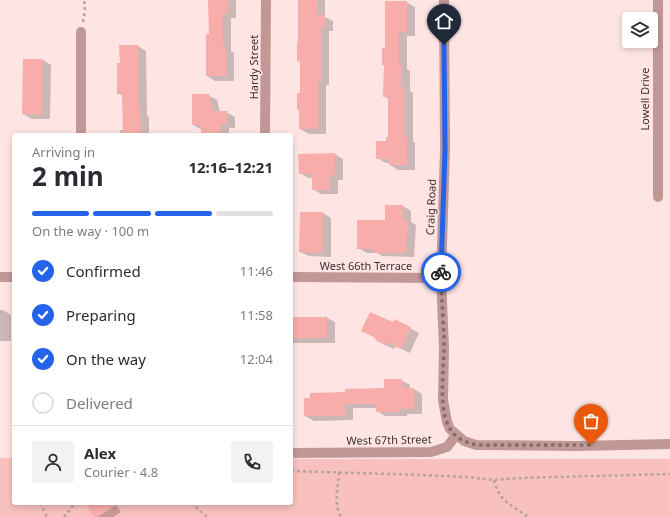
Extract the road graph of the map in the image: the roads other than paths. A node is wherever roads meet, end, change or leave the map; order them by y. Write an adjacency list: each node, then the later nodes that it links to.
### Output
1 (266, 0): 6 (street, Hardy Street)
2 (444, 0): 11 (street, Craig Road)
3 (658, 0): 7 (street, Lowell Drive)
4 (81, 32): 5 (street)
5 (81, 133)
6 (265, 133)
7 (658, 197)
8 (0, 277): 9 (street)
9 (12, 277)
10 (293, 277): 11 (street, West 66th Terrace)
11 (441, 278): 12 (street, Craig Road)
12 (456, 435): 13 (street); 14 (street, West 67th Street)
13 (670, 444)
14 (293, 453)

